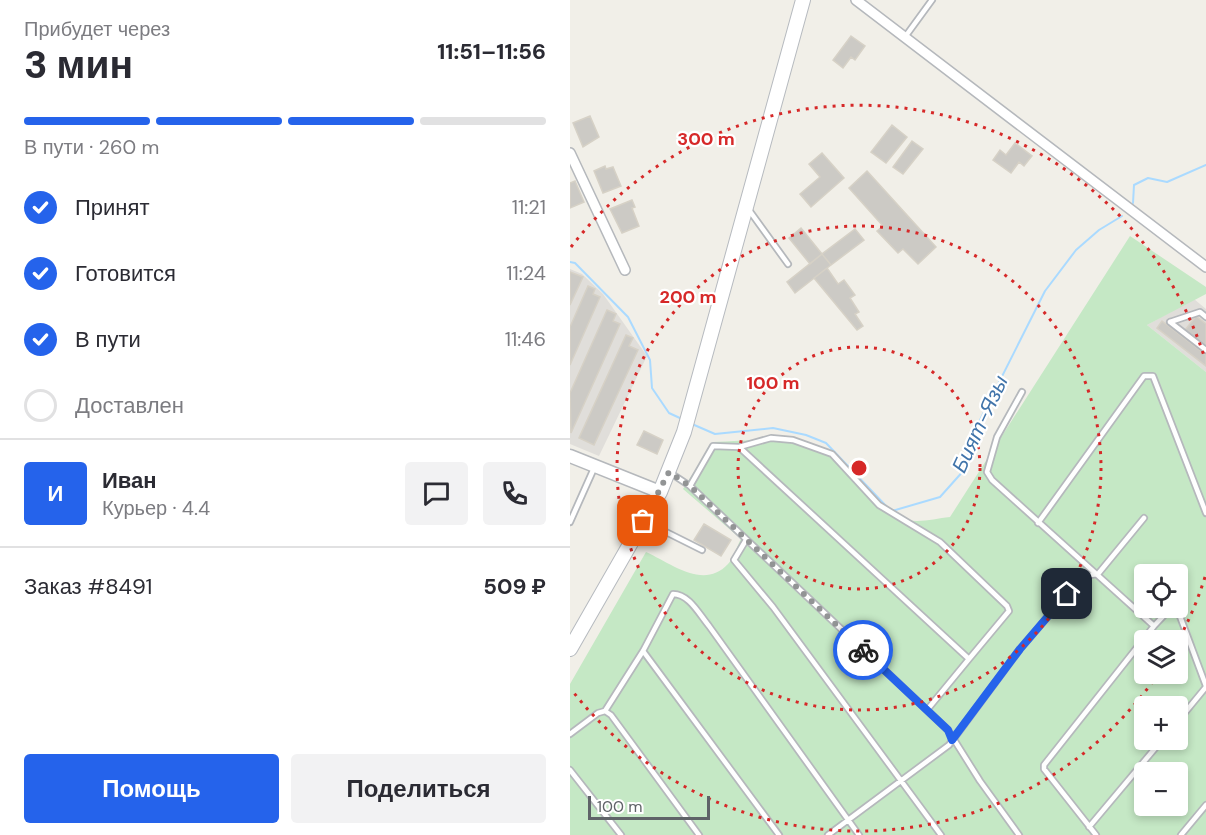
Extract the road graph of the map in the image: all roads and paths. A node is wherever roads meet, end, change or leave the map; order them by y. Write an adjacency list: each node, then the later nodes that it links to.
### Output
1 (803, 0): 6 (main road)
2 (933, 0): 4 (lane)
3 (862, 2): 4 (street)
4 (905, 37): 8 (street)
5 (570, 153): 9 (street)
6 (747, 208): 7 (lane); 16 (main road)
7 (788, 264)
8 (1206, 267)
9 (625, 270)
10 (1206, 317): 11 (lane)
11 (1206, 350)
12 (1022, 392): 23 (lane)
13 (739, 447): 17 (lane); 30 (lane); 30 (lane)
14 (570, 456): 15 (street)
15 (595, 466): 18 (street); 22 (lane)
16 (669, 472): 17 (lane); 18 (main road)
17 (690, 486): 24 (lane)
18 (660, 492): 21 (main road)
19 (1206, 513): 23 (lane)
20 (1144, 518): 26 (lane)
21 (643, 521): 25 (lane); 28 (main road)
22 (570, 522)
23 (1038, 523): 26 (lane)
24 (746, 540): 33 (lane); 39 (lane)
25 (702, 550)
26 (1094, 574): 27 (lane); 36 (lane)
27 (1154, 626): 31 (lane); 42 (lane)
28 (570, 649)
29 (643, 651): 34 (lane); 41 (lane); 45 (lane)
30 (969, 659): 33 (lane)
31 (1206, 687): 32 (lane)
32 (1188, 709)
33 (927, 710): 36 (lane)
34 (605, 711): 35 (lane); 44 (lane)
35 (570, 734)
36 (952, 740): 39 (lane); 49 (lane)
37 (1154, 750): 42 (lane)
38 (570, 770): 43 (lane)
39 (901, 781): 41 (lane); 48 (lane)
40 (1206, 804): 51 (lane)
41 (848, 820): 46 (lane); 47 (lane)
42 (1089, 826): 50 (lane)
43 (621, 835)
44 (699, 835)
45 (779, 835)
46 (828, 835)
47 (859, 835)
48 (941, 835)
49 (1019, 835)
50 (1096, 835)
51 (1181, 835)

